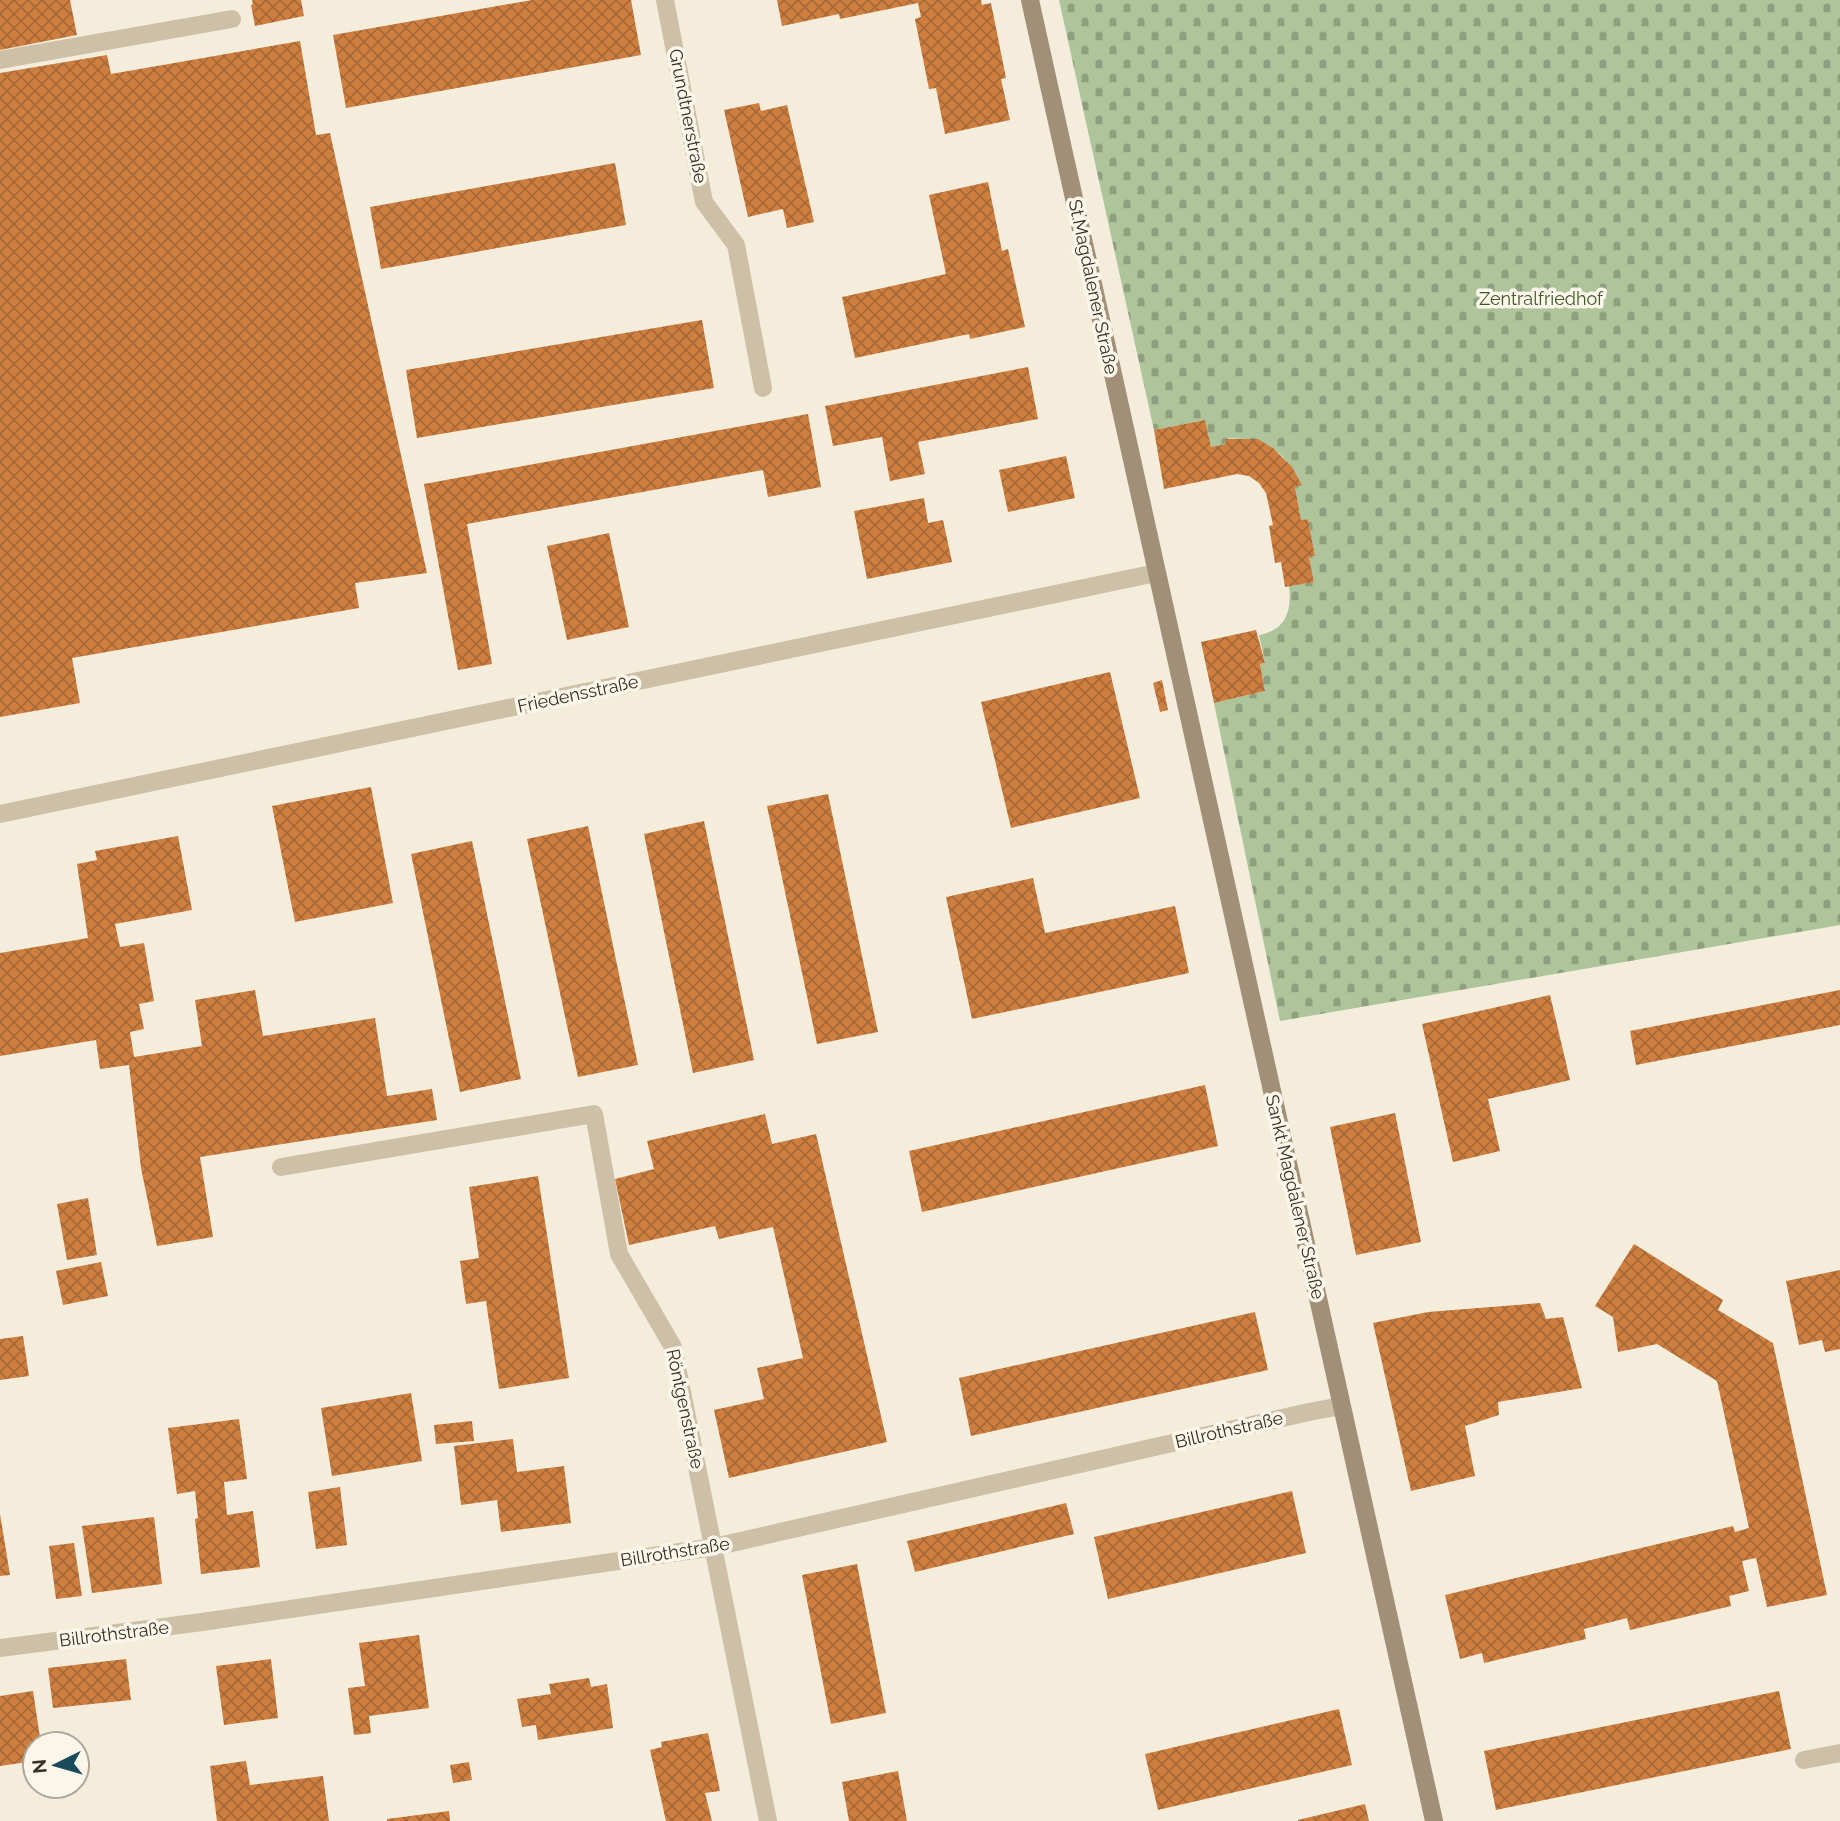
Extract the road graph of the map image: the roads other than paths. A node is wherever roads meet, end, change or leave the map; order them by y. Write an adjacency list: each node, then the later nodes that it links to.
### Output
1 (665, 0): 5 (street, Grundtnerstraße)
2 (1030, 0): 6 (street, St.Magdalener Straße)
3 (232, 19): 4 (street)
4 (0, 60)
5 (763, 388)
6 (1156, 573): 7 (street, Friedensstraße); 9 (street, Sankt Magdalener Straße)
7 (0, 814)
8 (281, 1167): 10 (street, Röntgenstraße)
9 (1341, 1406): 10 (street, Billrothstraße); 15 (street, Sankt Magdalener Straße)
10 (714, 1547): 11 (street, Billrothstraße); 14 (street, Röntgenstraße)
11 (0, 1648)
12 (1840, 1753): 13 (street)
13 (1804, 1760)
14 (768, 1821)
15 (1434, 1821)

